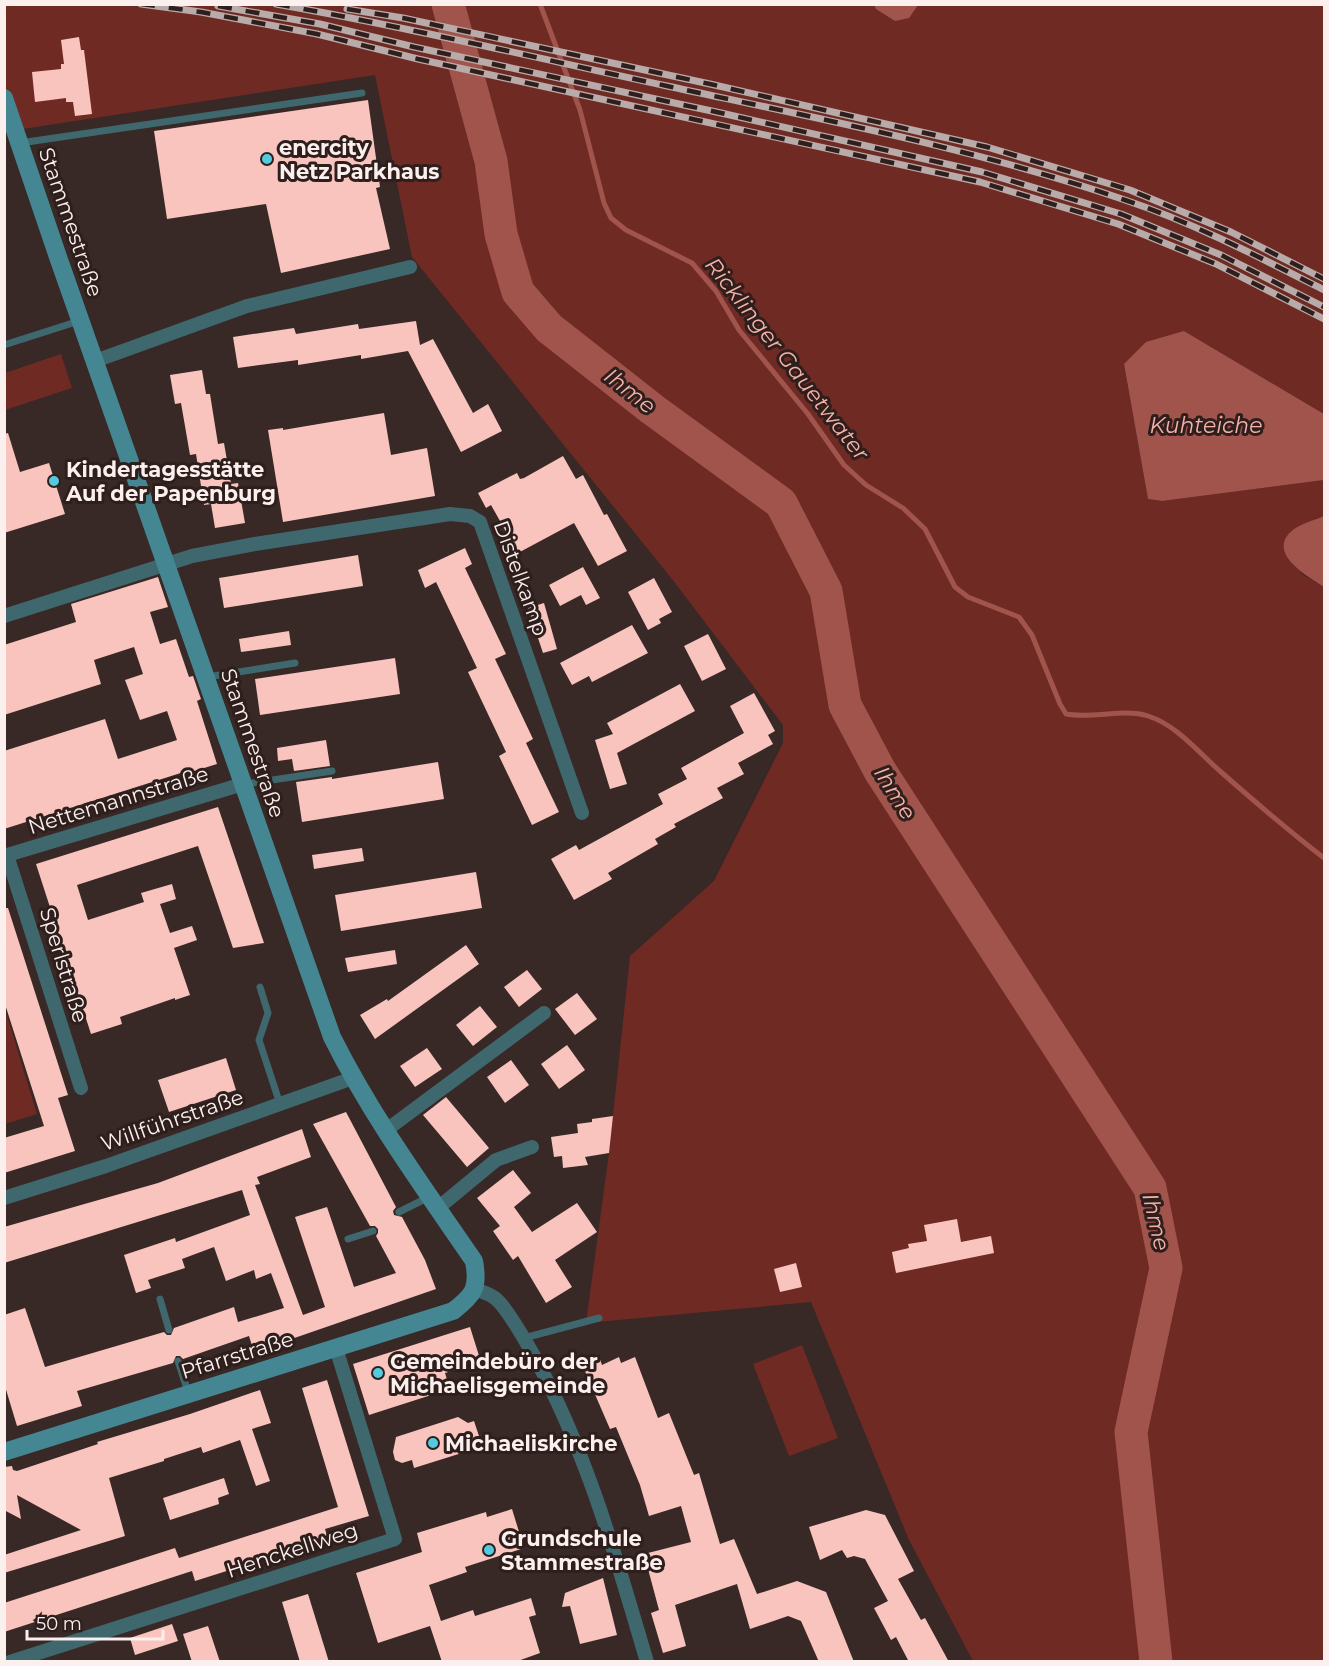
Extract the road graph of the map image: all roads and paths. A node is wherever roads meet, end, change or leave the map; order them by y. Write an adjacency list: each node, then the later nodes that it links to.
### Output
1 (362, 93): 3 (lane)
2 (4, 98): 3 (street, Stammestraße)
3 (20, 143): 5 (street, Stammestraße)
4 (410, 267): 7 (street)
5 (81, 320): 6 (lane); 7 (street, Stammestraße)
6 (4, 345)
7 (95, 361): 8 (street, Stammestraße)
8 (167, 564): 9 (street); 11 (street, Stammestraße); 14 (street, Distelkamp)
9 (4, 616)
10 (295, 663): 11 (lane)
11 (207, 677): 13 (street, Stammestraße)
12 (332, 771): 13 (lane)
13 (243, 784): 15 (street, Nettemannstraße); 18 (street, Stammestraße)
14 (582, 813)
15 (6, 856): 19 (street, Sperlstraße)
16 (260, 987): 20 (lane)
17 (544, 1013): 21 (street)
18 (353, 1078): 20 (street, Willführstraße); 21 (street, Stammestraße)
19 (81, 1088)
20 (280, 1104): 23 (street, Willführstraße)
21 (385, 1131): 24 (street, Stammestraße)
22 (532, 1147): 24 (street)
23 (4, 1198)
24 (434, 1202): 25 (lane); 28 (street, Stammestraße)
25 (399, 1212)
26 (373, 1231): 27 (lane)
27 (348, 1239)
28 (475, 1289): 32 (street); 33 (street, Pfarrstraße)
29 (160, 1299): 31 (lane)
30 (599, 1318): 32 (lane)
31 (169, 1330)
32 (524, 1338): 38 (street)
33 (336, 1348): 35 (street, Pfarrstraße); 37 (street, Henckellweg)
34 (178, 1361): 35 (lane)
35 (189, 1394): 36 (street, Pfarrstraße)
36 (4, 1452)
37 (10, 1662)
38 (647, 1662)

